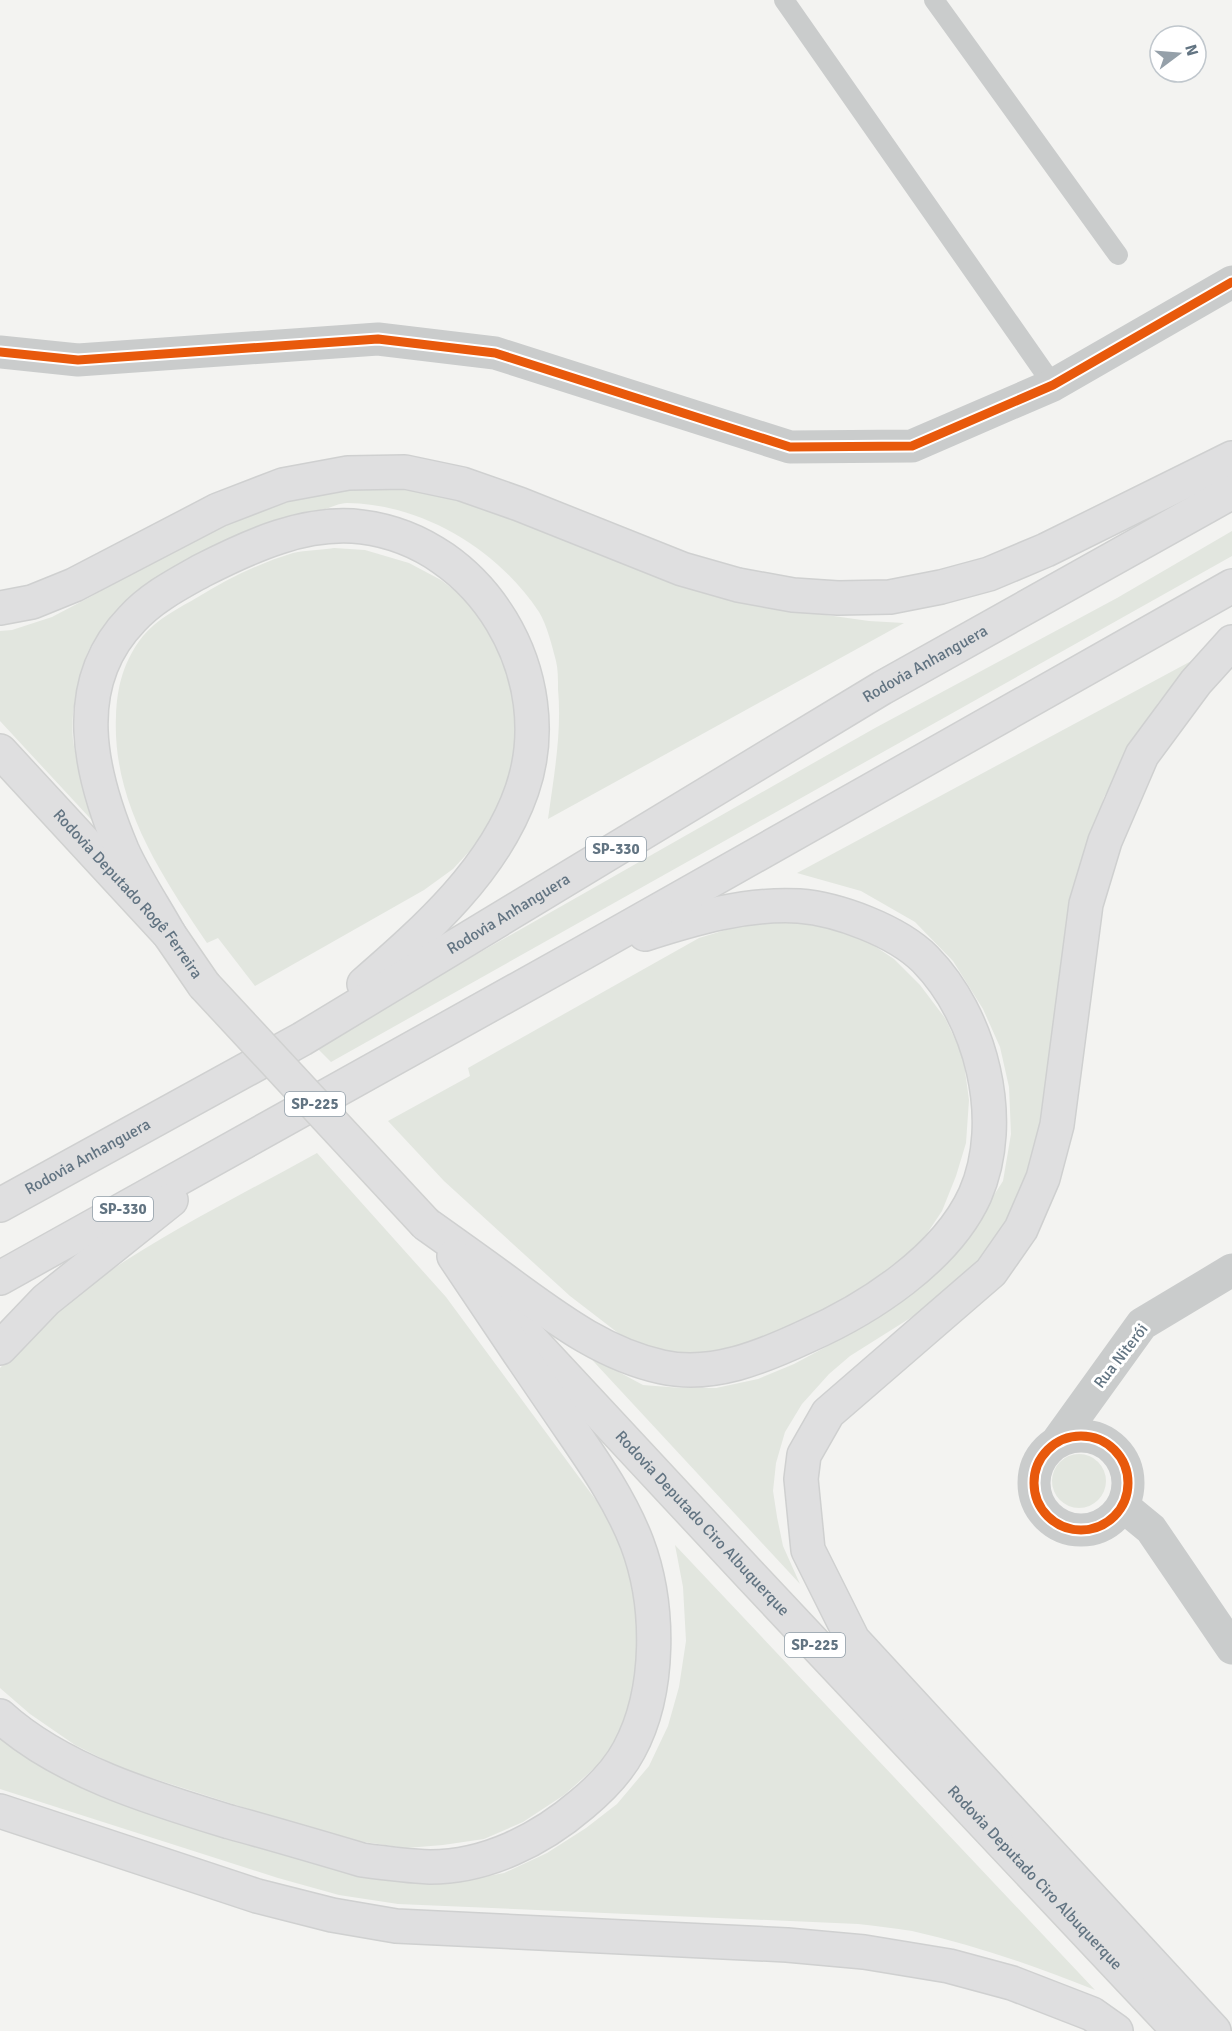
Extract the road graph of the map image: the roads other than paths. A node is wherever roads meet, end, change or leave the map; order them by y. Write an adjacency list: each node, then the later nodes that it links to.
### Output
1 (784, 0): 6 (lane)
2 (934, 0): 3 (lane)
3 (1118, 255)
4 (1232, 282): 6 (street)
5 (0, 352): 6 (street)
6 (1053, 385)
7 (1232, 458): 10 (main road)
8 (1232, 492): 17 (main road, Rodovia Anhanguera / SP-330)
9 (1232, 586): 15 (main road, SP-330)
10 (0, 608)
11 (1232, 642): 32 (main road)
12 (0, 751): 14 (main road, Rodovia Deputado Rogê Ferreira / SP-225)
13 (0, 779): 16 (main road, Rodovia Deputado Rogê Ferreira / SP-225)
14 (169, 934): 16 (main road, Rodovia Deputado Rogê Ferreira / SP-225); 17 (main road)
15 (583, 953): 18 (main road, SP-330); 20 (main road)
16 (204, 985): 20 (main road, SP-225, bridge)
17 (302, 1039): 19 (main road, Rodovia Anhanguera / SP-330)
18 (246, 1141): 23 (main road, SP-330); 24 (main road)
19 (0, 1205)
20 (426, 1224): 21 (main road, Rodovia Deputado Ciro Albuquerque / SP-225)
21 (454, 1256): 28 (main road); 31 (main road, Rodovia Deputado Ciro Albuquerque / SP-225)
22 (1232, 1270): 25 (street, Rua Niterói)
23 (0, 1278)
24 (0, 1348)
25 (1057, 1442): 26 (street); 26 (street)
26 (1123, 1506): 27 (street)
27 (1232, 1648)
28 (0, 1716)
29 (0, 1811): 30 (main road)
30 (1116, 2031)
31 (1179, 2031)
32 (1214, 2031)

